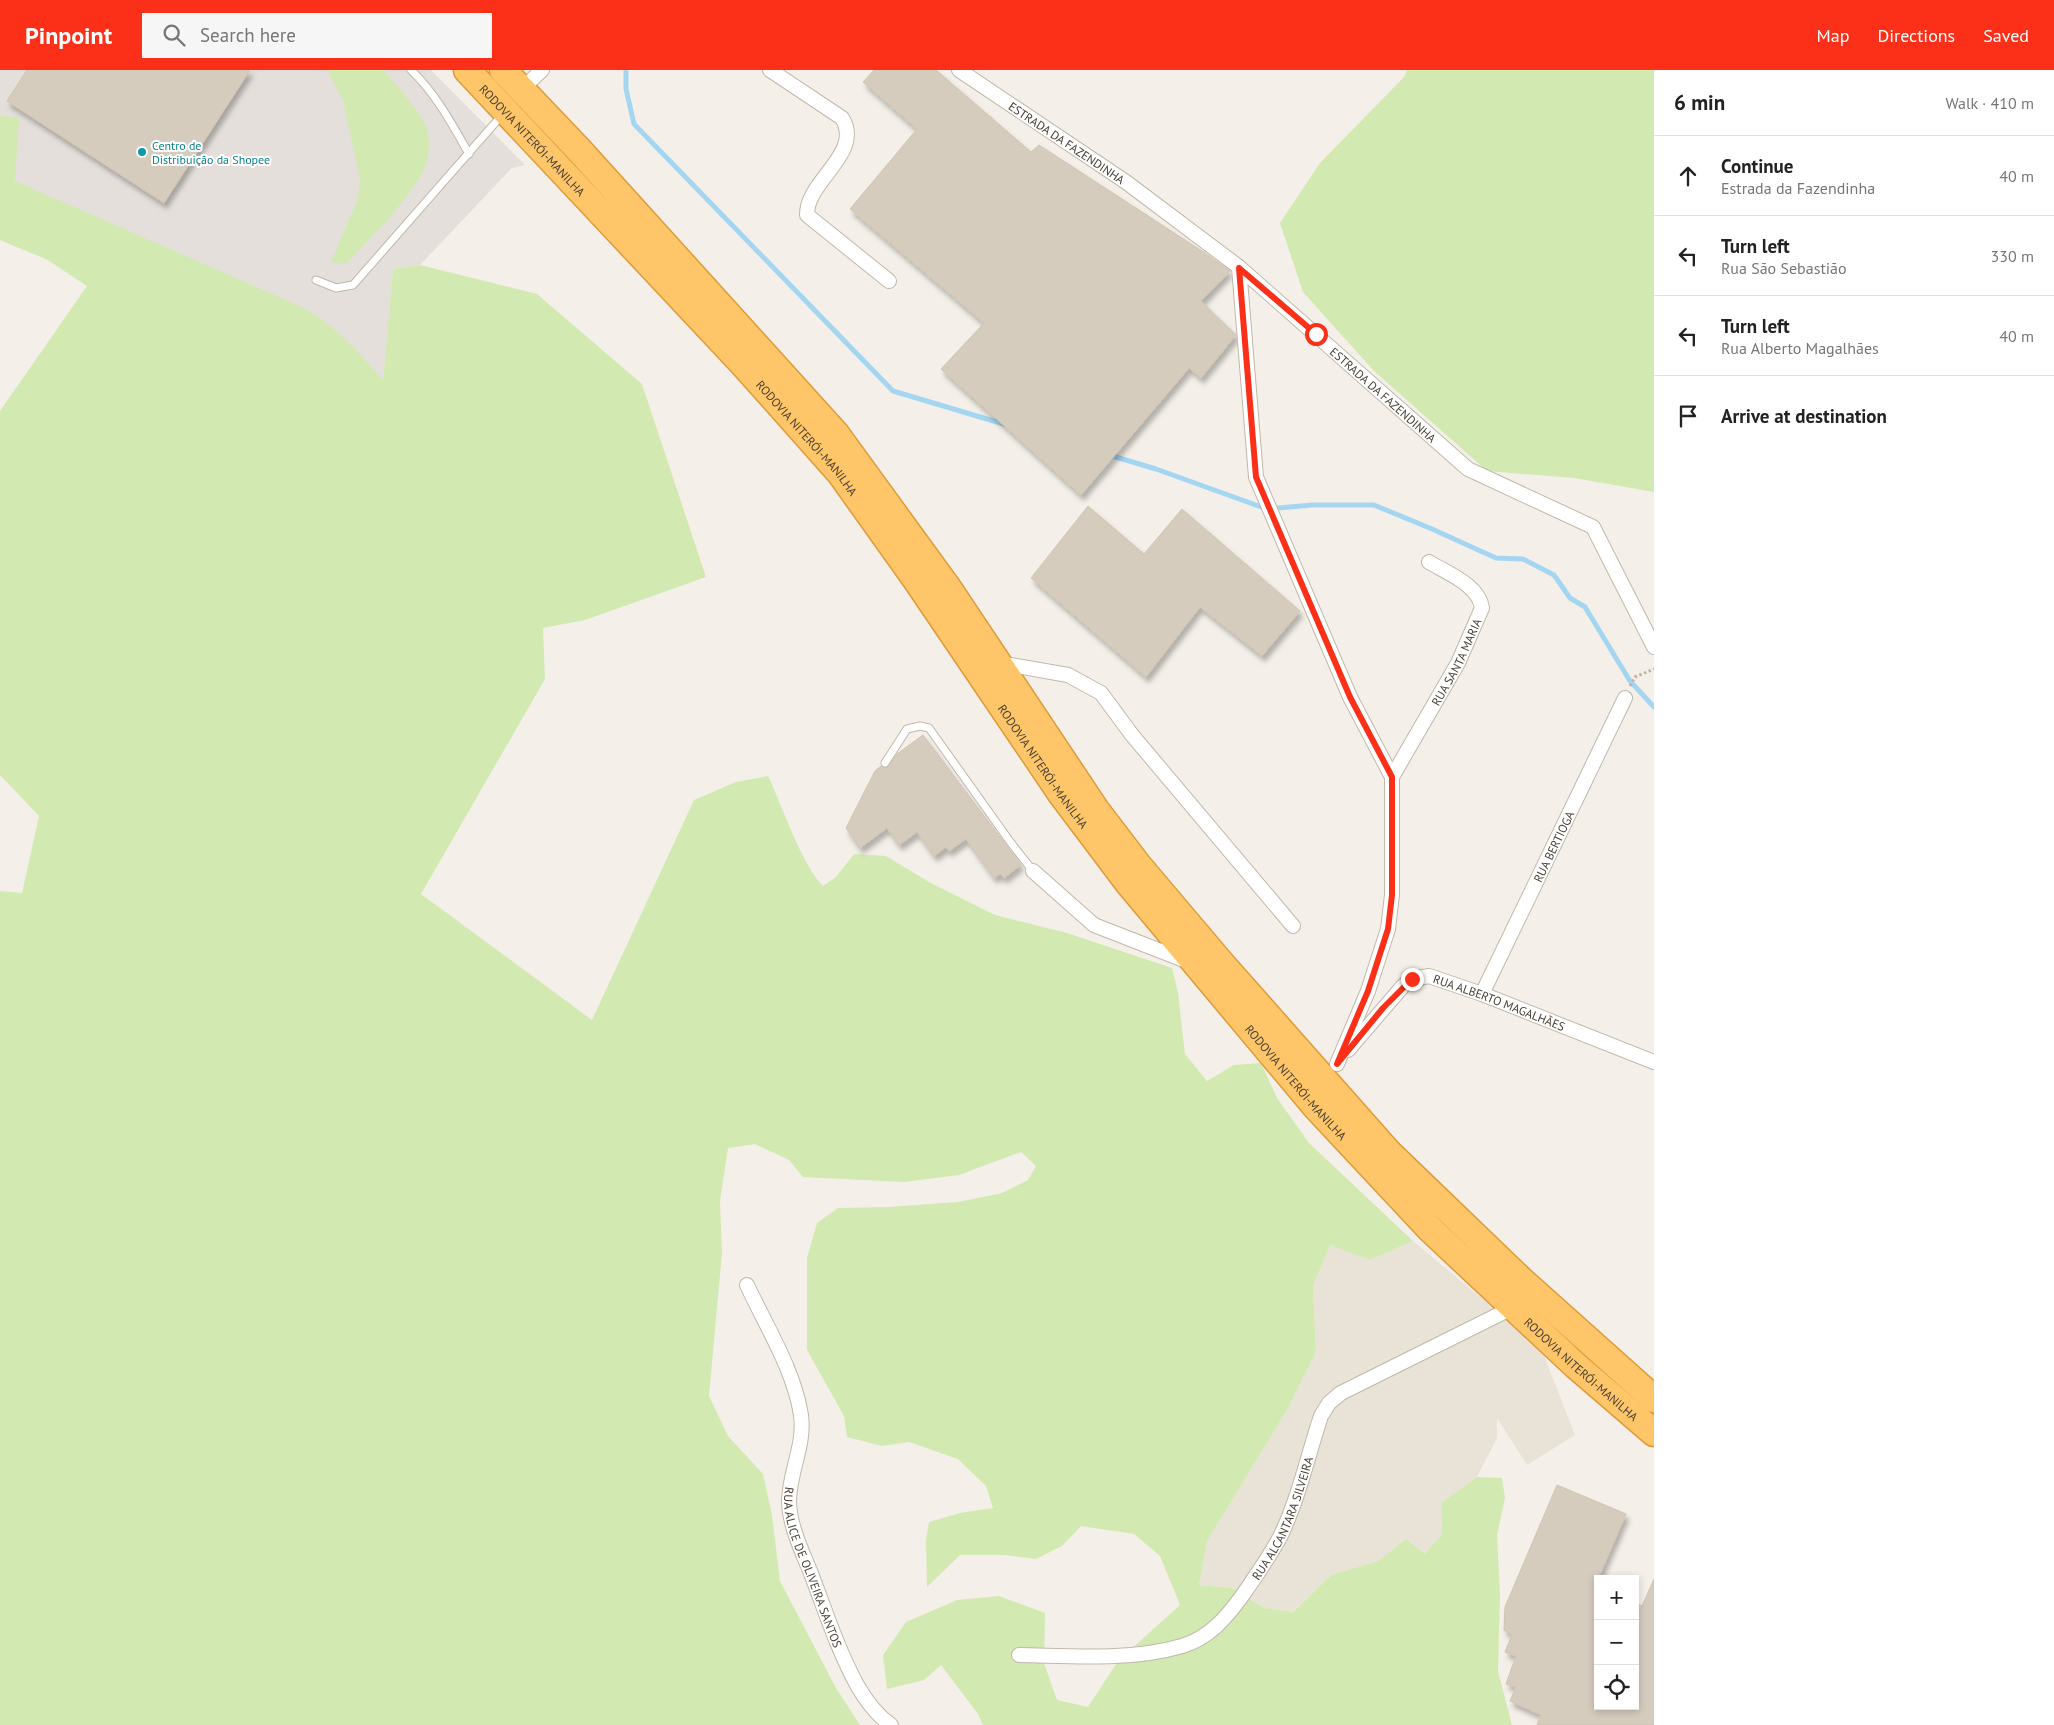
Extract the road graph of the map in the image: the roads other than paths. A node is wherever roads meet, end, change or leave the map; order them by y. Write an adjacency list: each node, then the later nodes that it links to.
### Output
1 (411, 70): 9 (lane)
2 (467, 70): 8 (highway, RODOVIA NITERÓI-MANILHA)
3 (503, 70): 7 (highway, RODOVIA NITERÓI-MANILHA)
4 (542, 70): 7 (street)
5 (770, 70): 12 (street)
6 (959, 70): 10 (street, ESTRADA DA FAZENDINHA)
7 (522, 89): 15 (highway, RODOVIA NITERÓI-MANILHA)
8 (506, 110): 9 (lane); 21 (highway, RODOVIA NITERÓI-MANILHA)
9 (469, 154): 11 (lane)
10 (1239, 268): 14 (street, ESTRADA DA FAZENDINHA); 18 (street)
11 (316, 280)
12 (889, 282)
13 (1430, 562): 18 (street, RUA SANTA MARIA)
14 (1654, 648)
15 (996, 662): 20 (street); 24 (highway, RODOVIA NITERÓI-MANILHA)
16 (1625, 698): 22 (street, RUA BERTIOGA)
17 (885, 763): 19 (lane)
18 (1392, 777): 24 (street)
19 (1033, 871): 21 (street)
20 (1293, 926)
21 (1195, 964): 26 (highway, RODOVIA NITERÓI-MANILHA)
22 (1482, 994): 23 (street, RUA ALBERTO MAGALHÃES); 24 (street, RUA ALBERTO MAGALHÃES)
23 (1654, 1062)
24 (1330, 1072): 27 (highway, RODOVIA NITERÓI-MANILHA)
25 (747, 1285): 30 (street, RUA ALICE DE OLIVEIRA SANTOS)
26 (1512, 1308): 28 (highway, RODOVIA NITERÓI-MANILHA); 29 (street, RUA ALCANTARA SILVEIRA)
27 (1654, 1399)
28 (1654, 1433)
29 (1019, 1655)
30 (891, 1725)

